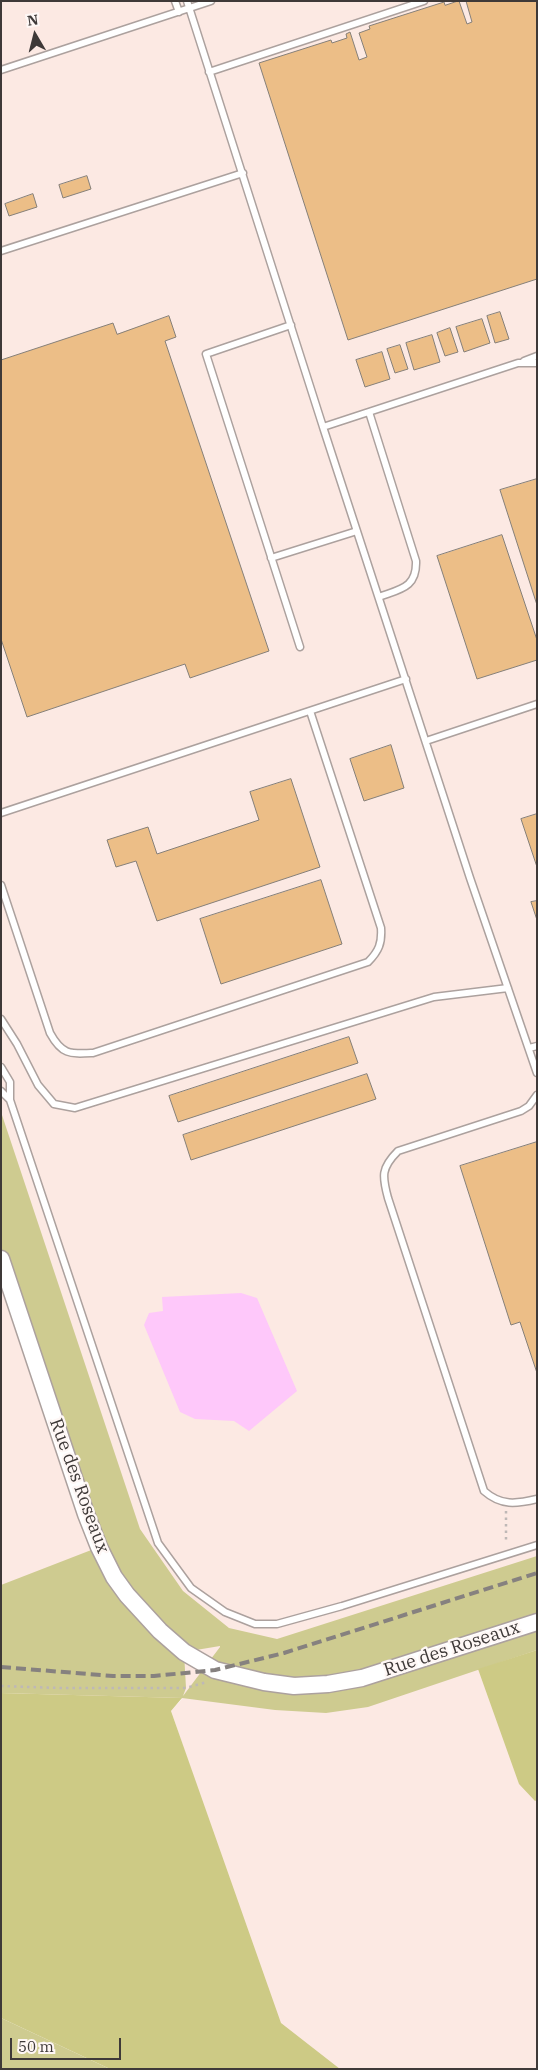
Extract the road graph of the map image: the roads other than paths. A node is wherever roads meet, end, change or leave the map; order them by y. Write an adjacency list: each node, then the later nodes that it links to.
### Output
1 (175, 1): 6 (lane)
2 (187, 1): 5 (lane)
3 (211, 1): 5 (lane)
4 (424, 1): 8 (lane)
5 (189, 8): 6 (lane); 8 (lane)
6 (179, 12): 7 (lane)
7 (1, 70)
8 (209, 72): 9 (lane)
9 (243, 173): 10 (lane); 11 (lane)
10 (1, 251)
11 (291, 325): 16 (lane); 18 (lane)
12 (537, 356): 13 (lane)
13 (518, 363): 14 (lane); 15 (lane)
14 (537, 363)
15 (368, 412): 16 (lane); 19 (lane)
16 (323, 427): 17 (lane)
17 (357, 531): 18 (lane); 19 (lane)
18 (271, 558): 20 (lane)
19 (379, 598): 21 (lane)
20 (300, 646)
21 (406, 679): 23 (lane); 24 (lane)
22 (537, 704): 24 (lane)
23 (310, 711): 25 (lane); 26 (lane)
24 (426, 741): 27 (lane)
25 (1, 813)
26 (1, 885)
27 (508, 988): 28 (lane); 30 (lane)
28 (1, 1019)
29 (537, 1046): 30 (lane)
30 (528, 1048): 32 (lane)
31 (1, 1067): 35 (lane)
32 (537, 1072)
33 (1, 1091): 35 (lane)
34 (537, 1095): 37 (lane)
35 (10, 1100): 38 (lane)
36 (1, 1259): 39 (street, Rue des Roseaux)
37 (537, 1499)
38 (537, 1545)
39 (537, 1622)

